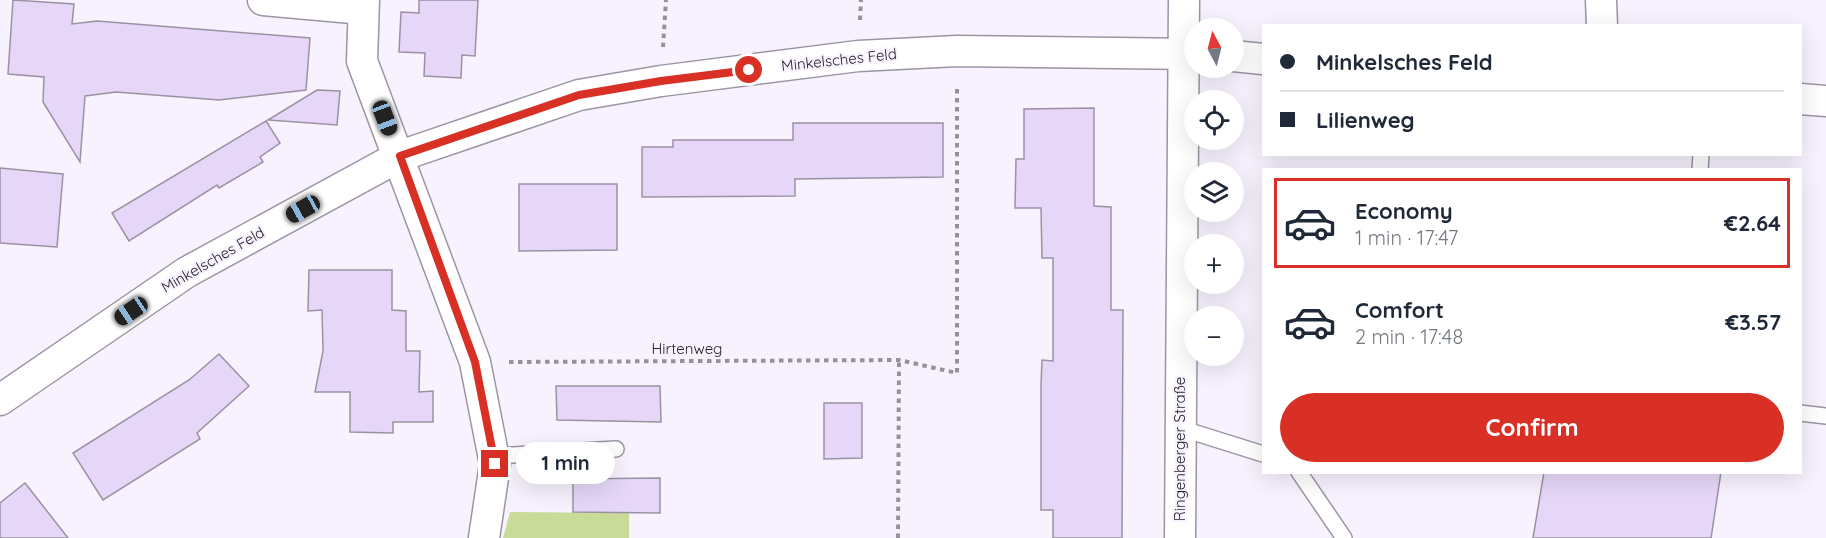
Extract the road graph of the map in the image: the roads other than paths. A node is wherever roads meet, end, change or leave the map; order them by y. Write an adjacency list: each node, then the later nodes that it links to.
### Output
1 (264, 0): 4 (street)
2 (1184, 0): 5 (street, Ringenberger Straße)
3 (1602, 0): 6 (street)
4 (363, 4): 13 (street)
5 (1186, 18)
6 (1602, 24)
7 (1184, 53): 13 (street, Minkelsches Feld)
8 (1244, 58): 9 (street)
9 (1262, 59)
10 (1188, 78): 17 (street, Ringenberger Straße)
11 (1802, 99): 12 (street)
12 (1826, 101)
13 (400, 156): 14 (street, Minkelsches Feld); 20 (street)
14 (0, 400)
15 (1802, 413): 16 (lane)
16 (1826, 417)
17 (1180, 428): 19 (lane); 23 (street, Ringenberger Straße)
18 (616, 449): 20 (lane)
19 (1262, 454)
20 (494, 456): 22 (street)
21 (1300, 474): 24 (lane)
22 (484, 538)
23 (1180, 538)
24 (1344, 538)

